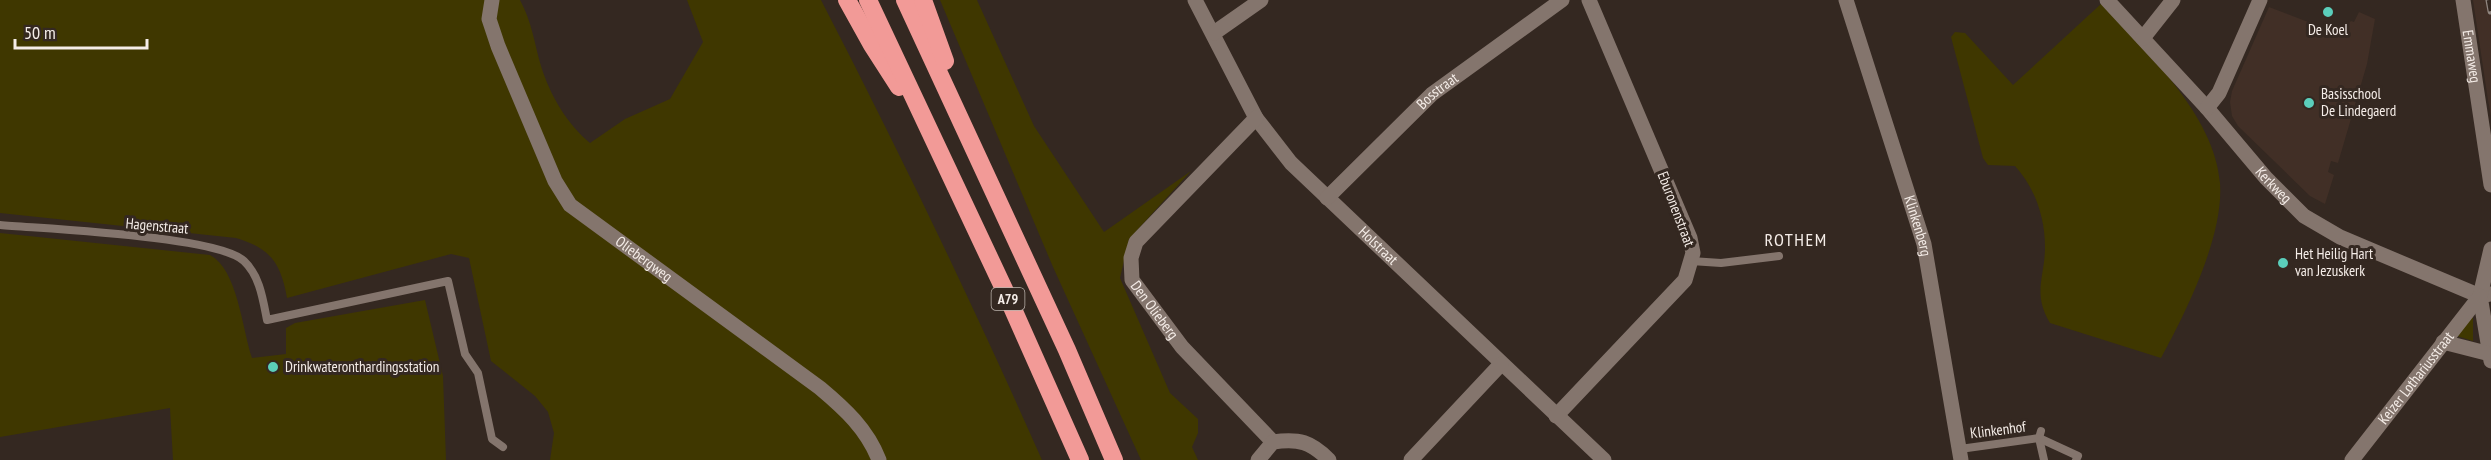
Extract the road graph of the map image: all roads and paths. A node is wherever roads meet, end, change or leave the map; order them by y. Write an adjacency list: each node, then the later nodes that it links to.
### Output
1 (492, 0): 36 (street, Oliebergweg)
2 (847, 0): 19 (highway, A79)
3 (868, 0): 19 (highway, A79)
4 (905, 0): 20 (highway, A79)
5 (923, 0): 20 (highway, A79)
6 (1195, 0): 15 (street, Holstraat)
7 (1261, 0): 15 (street)
8 (1562, 0): 22 (street, Bosstraat)
9 (1589, 0): 26 (street, Eburonenstraat)
10 (1846, 0): 35 (street, Klinkenberg)
11 (2107, 0): 16 (street, Kerkweg)
12 (2173, 0): 16 (street)
13 (2260, 0): 17 (street)
14 (2463, 0): 21 (street, Emmaweg)
15 (1214, 33): 18 (street, Holstraat)
16 (2143, 38): 17 (street, Kerkweg)
17 (2207, 108): 27 (street, Kerkweg)
18 (1256, 118): 22 (street, Holstraat); 33 (street, Den Olieberg)
19 (934, 139): 37 (highway, A79)
20 (973, 146): 38 (highway, A79)
21 (2491, 185)
22 (1327, 198): 30 (street, Holstraat)
23 (0, 225): 34 (lane, Hagenstraat)
24 (2491, 249): 27 (street)
25 (1779, 256): 26 (lane)
26 (1691, 261): 31 (street, Eburonenstraat)
27 (2486, 295): 28 (street, Keizer Lothariusstraat); 29 (street)
28 (2442, 342): 29 (street); 45 (street, Keizer Lothariusstraat)
29 (2490, 358)
30 (1500, 364): 31 (street, Holstraat); 41 (street)
31 (1556, 416): 42 (street, Holstraat)
32 (2040, 435): 35 (lane, Klinkenhof); 43 (lane, Klinkenhof); 44 (lane, Klinkenhof)
33 (1273, 442): 39 (street); 40 (street)
34 (503, 447)
35 (1961, 454)
36 (879, 460)
37 (1080, 460)
38 (1114, 460)
39 (1258, 460)
40 (1329, 460)
41 (1411, 460)
42 (1604, 460)
43 (2044, 460)
44 (2076, 460)
45 (2352, 460)

